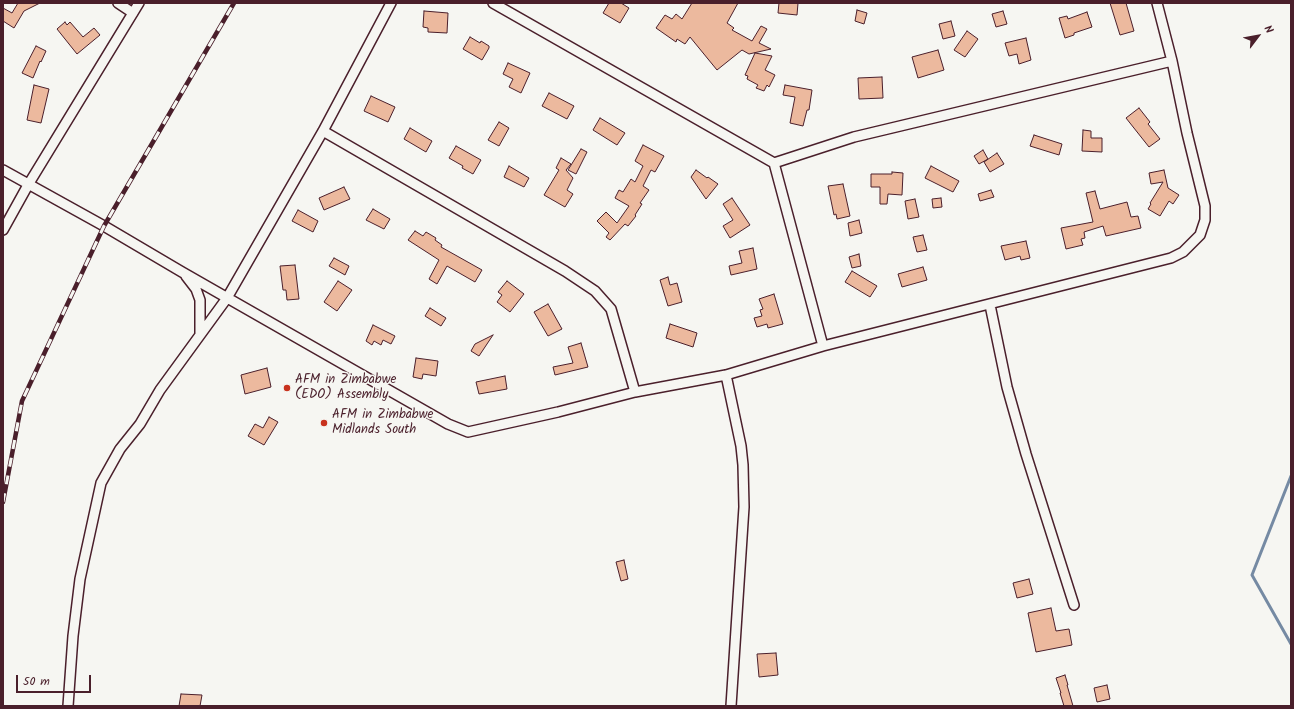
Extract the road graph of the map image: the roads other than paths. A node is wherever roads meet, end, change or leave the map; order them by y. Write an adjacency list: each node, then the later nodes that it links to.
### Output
1 (118, 3): 6 (street)
2 (139, 3): 6 (street)
3 (391, 3): 8 (street)
4 (493, 3): 9 (street)
5 (1158, 3): 7 (street)
6 (133, 13): 11 (street)
7 (1172, 61): 9 (street); 15 (street)
8 (323, 131): 14 (street); 19 (street)
9 (774, 163): 17 (street)
10 (3, 170): 11 (street)
11 (28, 185): 12 (street); 13 (street)
12 (3, 230)
13 (182, 272): 14 (street); 16 (street)
14 (227, 298): 16 (street); 19 (street)
15 (990, 304): 17 (street); 20 (street)
16 (200, 333): 21 (street)
17 (822, 346): 18 (street)
18 (726, 376): 19 (street); 22 (street)
19 (635, 392)
20 (1074, 605)
21 (68, 706)
22 (730, 706)

